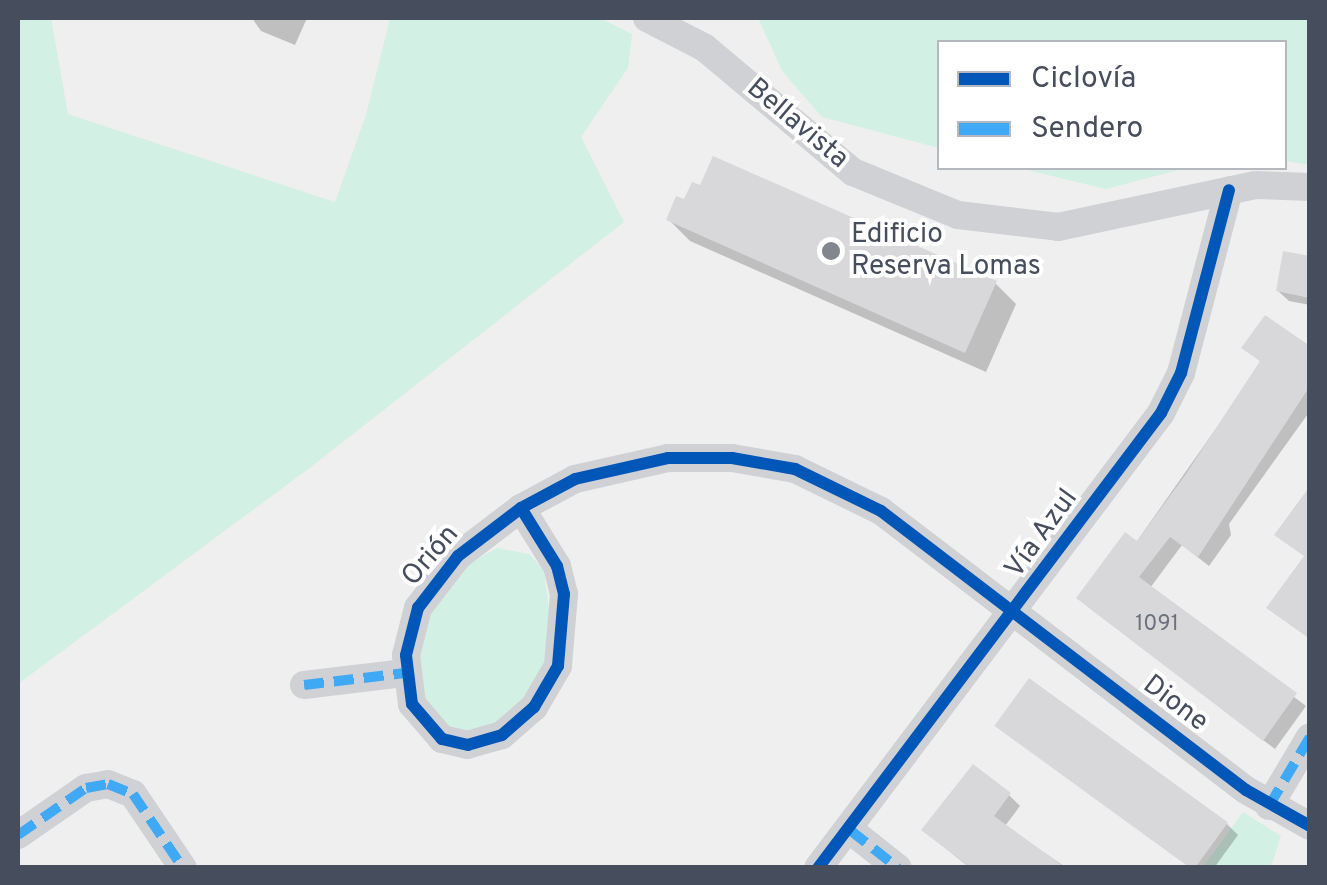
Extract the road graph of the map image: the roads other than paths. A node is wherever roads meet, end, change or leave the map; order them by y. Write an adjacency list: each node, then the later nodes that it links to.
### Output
1 (647, 18): 3 (street, Bellavista)
2 (1310, 187): 3 (street, Bellavista)
3 (1229, 190): 5 (street, Vía Azul)
4 (521, 508): 5 (street, Orión); 6 (street, Orión); 6 (street, Orión)
5 (1016, 614): 9 (street, Dione); 11 (street, Vía Azul)
6 (405, 673): 7 (street)
7 (304, 685)
8 (1310, 737): 9 (street)
9 (1269, 806): 10 (street, Dione)
10 (1310, 826)
11 (850, 830): 14 (street, Vía Azul); 15 (street)
12 (18, 835): 13 (street)
13 (183, 868)
14 (818, 868)
15 (898, 868)

